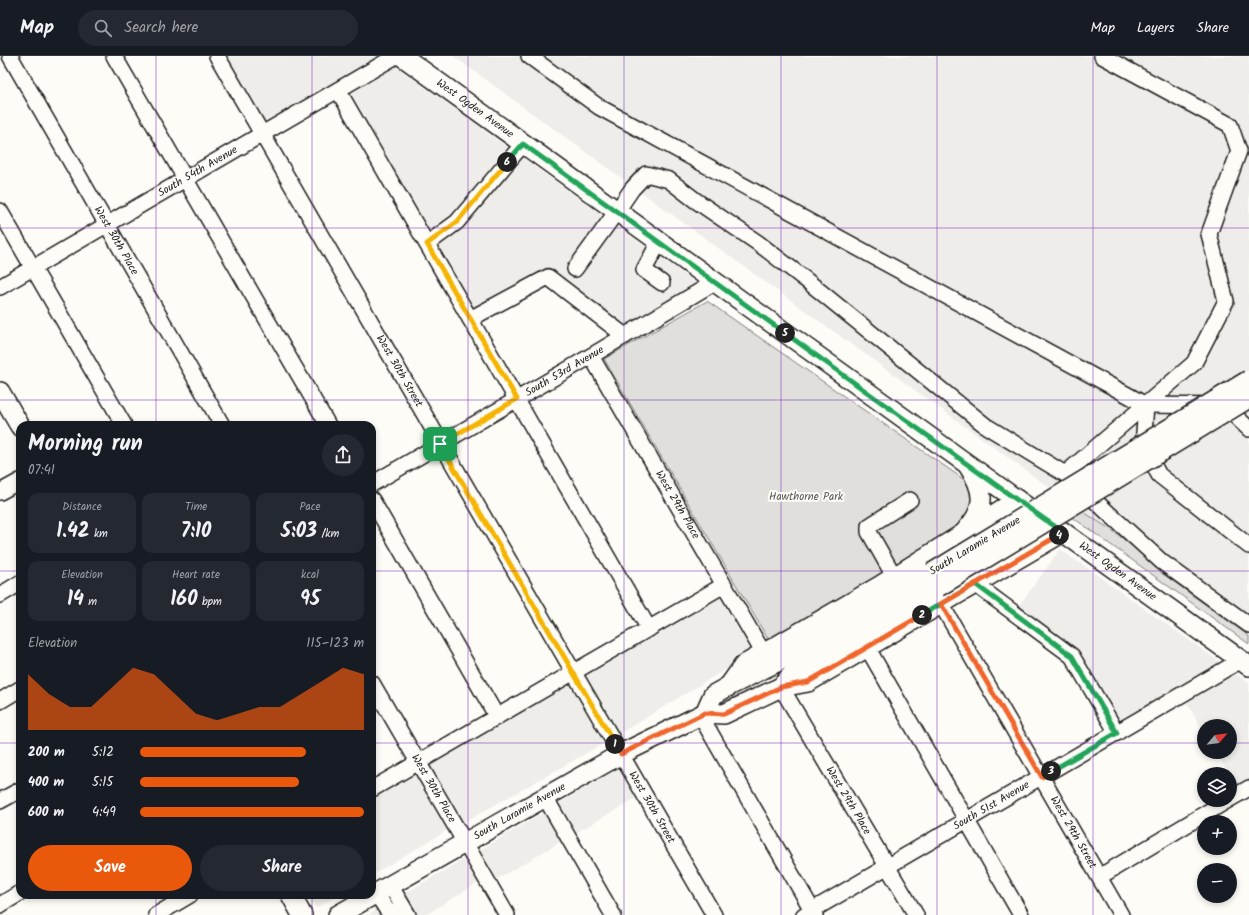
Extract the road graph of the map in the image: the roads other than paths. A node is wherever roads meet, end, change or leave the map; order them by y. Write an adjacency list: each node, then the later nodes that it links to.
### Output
1 (10, 56): 14 (street, West 30th Place)
2 (114, 56): 11 (street)
3 (216, 56): 9 (street, West 30th Street)
4 (396, 56): 8 (street, South 54th Avenue)
5 (402, 56): 10 (main road, West Ogden Avenue)
6 (529, 56): 29 (street)
7 (1102, 56): 29 (street)
8 (338, 90): 9 (street, South 54th Avenue); 16 (street)
9 (262, 134): 11 (street, South 54th Avenue); 35 (street, West 30th Street)
10 (523, 144): 12 (main road, West Ogden Avenue); 16 (street)
11 (186, 179): 14 (street, South 54th Avenue); 33 (street)
12 (617, 211): 15 (main road, West Ogden Avenue); 18 (street); 37 (street)
13 (0, 212): 17 (street)
14 (107, 224): 17 (street, South 54th Avenue); 32 (street, West 30th Place)
15 (660, 242): 19 (main road, West Ogden Avenue); 20 (street)
16 (427, 244): 22 (street)
17 (33, 268): 21 (street, South 54th Avenue); 31 (street)
18 (574, 269)
19 (715, 282): 23 (street, South 53rd Avenue); 36 (main road, West Ogden Avenue)
20 (662, 283)
21 (0, 287)
22 (470, 319): 23 (street); 28 (street)
23 (624, 336): 24 (street, South 53rd Avenue)
24 (591, 356): 28 (street, South 53rd Avenue); 50 (street, West 29th Place)
25 (1249, 380): 51 (main road, South Laramie Avenue, bridge)
26 (0, 392): 30 (main road)
27 (1249, 398): 51 (main road, South Laramie Avenue, bridge)
28 (517, 399): 35 (street, South 53rd Avenue); 54 (street)
29 (1146, 405): 34 (street); 37 (street); 46 (street)
30 (17, 421)
31 (122, 421)
32 (220, 421)
33 (326, 421)
34 (1249, 429)
35 (440, 444): 38 (street, South 53rd Avenue); 58 (street, West 30th Street)
36 (967, 464): 42 (main road, West Ogden Avenue); 45 (main road)
37 (1065, 474): 53 (street)
38 (376, 482)
39 (16, 483): 40 (street)
40 (0, 492)
41 (910, 500): 47 (street)
42 (1017, 500): 44 (main road, West Ogden Avenue); 45 (main road)
43 (376, 507): 65 (street)
44 (1063, 532): 48 (main road); 57 (main road, West Ogden Avenue)
45 (962, 534): 47 (main road)
46 (1249, 546)
47 (894, 576): 56 (main road)
48 (975, 584): 51 (main road); 66 (street)
49 (16, 586): 52 (street)
50 (724, 586): 54 (street); 56 (street, West 29th Place)
51 (937, 588): 55 (main road); 59 (main road, South Laramie Avenue); 60 (main road, South Laramie Avenue); 69 (street, West 29th Street)
52 (0, 595)
53 (1249, 625)
54 (649, 629): 58 (street)
55 (867, 648): 60 (main road); 77 (street)
56 (764, 654): 59 (main road)
57 (1245, 663): 66 (street, South 51st Avenue)
58 (573, 672): 65 (street); 67 (street, West 30th Street)
59 (729, 686): 64 (main road, South Laramie Avenue)
60 (781, 687): 64 (main road, South Laramie Avenue); 79 (street, West 29th Place)
61 (376, 690): 68 (street, West 30th Place)
62 (16, 691): 63 (street)
63 (0, 700)
64 (702, 714): 67 (main road, South Laramie Avenue); 89 (street)
65 (497, 716): 68 (street)
66 (1117, 733): 69 (street, South 51st Avenue)
67 (621, 754): 74 (main road, South Laramie Avenue); 96 (street, West 30th Street)
68 (418, 762): 70 (street); 78 (street, West 30th Place)
69 (1042, 777): 77 (street, South 51st Avenue); 80 (street, West 29th Street)
70 (376, 787)
71 (1249, 788): 73 (street)
72 (16, 792): 75 (street)
73 (1237, 795)
74 (545, 797): 78 (main road, South Laramie Avenue); 95 (street)
75 (0, 801)
76 (1217, 807): 80 (street)
77 (966, 820): 79 (street, South 51st Avenue); 98 (street)
78 (466, 842): 81 (main road, South Laramie Avenue); 94 (street, West 30th Place)
79 (887, 867): 89 (street, South 51st Avenue); 97 (street, West 29th Place)
80 (1099, 877): 99 (street, West 29th Street)
81 (383, 889): 82 (main road, South Laramie Avenue); 90 (street); 93 (street)
82 (376, 894)
83 (16, 895): 87 (street)
84 (183, 899): 91 (street)
85 (293, 899): 92 (main road)
86 (368, 899): 88 (main road, South Laramie Avenue)
87 (0, 904)
88 (349, 912)
89 (811, 913)
90 (388, 914)
91 (156, 915)
92 (302, 915)
93 (408, 915)
94 (507, 915)
95 (612, 915)
96 (714, 915)
97 (916, 915)
98 (1021, 915)
99 (1121, 915)

